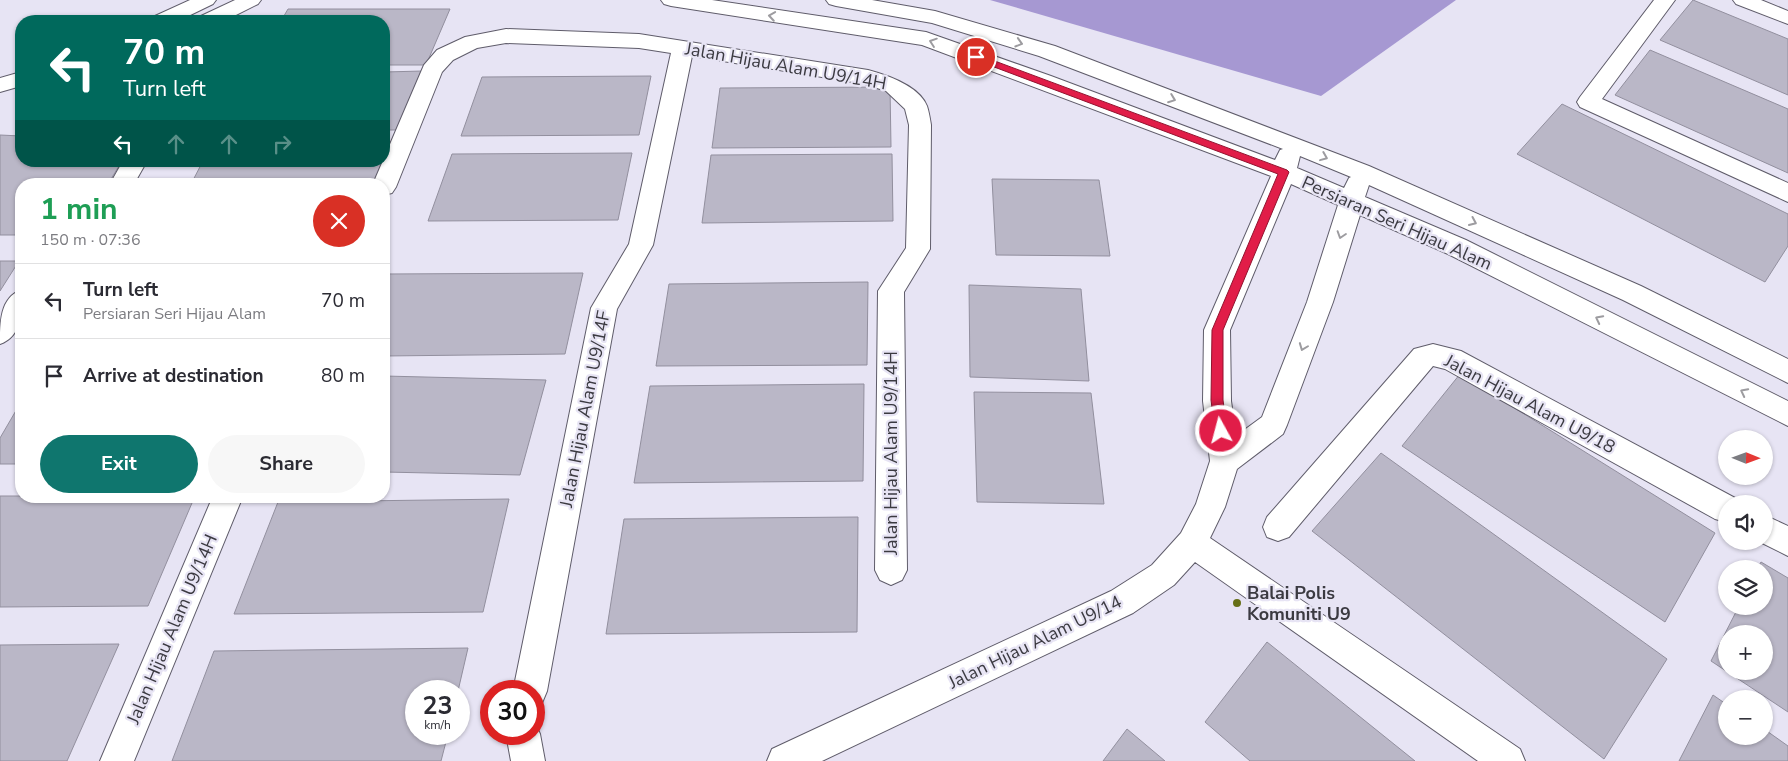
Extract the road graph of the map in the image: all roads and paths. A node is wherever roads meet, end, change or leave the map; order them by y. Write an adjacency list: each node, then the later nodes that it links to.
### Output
1 (206, 0): 7 (street)
2 (251, 0): 8 (street)
3 (670, 0): 15 (street, Persiaran Seri Hijau Alam, one-way to 3)
4 (836, 0): 13 (street, Persiaran Seri Hijau Alam, one-way to 13)
5 (1665, 0): 19 (street)
6 (1743, 0): 9 (street)
7 (175, 15)
8 (220, 15)
9 (1788, 18)
10 (683, 48): 18 (street, Jalan Hijau Alam U9/14H); 32 (street, Jalan Hijau Alam U9/14H); 33 (street, Jalan Hijau Alam U9/14F)
11 (15, 81): 12 (street)
12 (0, 85)
13 (1292, 144): 15 (street); 16 (street, Persiaran Seri Hijau Alam, one-way to 16)
14 (132, 167): 17 (street)
15 (1284, 172): 20 (street, Persiaran Seri Hijau Alam); 25 (street)
16 (1361, 172): 20 (street); 23 (street, Persiaran Seri Hijau Alam, one-way to 23)
17 (125, 178)
18 (388, 178)
19 (1788, 193)
20 (1352, 202): 24 (street, Persiaran Seri Hijau Alam, one-way to 20); 25 (street, one-way to 25)
21 (15, 309): 22 (street)
22 (0, 333)
23 (1788, 372)
24 (1788, 414)
25 (1224, 461): 31 (street, Jalan Hijau Alam U9/14)
26 (225, 503): 35 (street, Jalan Hijau Alam U9/14H)
27 (1718, 505): 28 (street, Jalan Hijau Alam U9/18)
28 (1278, 527)
29 (1773, 534): 30 (street)
30 (1788, 542)
31 (1192, 543): 37 (street, Jalan Hijau Alam U9/14); 38 (street)
32 (891, 570)
33 (532, 680)
34 (525, 745): 36 (street)
35 (117, 761)
36 (528, 761)
37 (784, 761)
38 (1508, 761)

